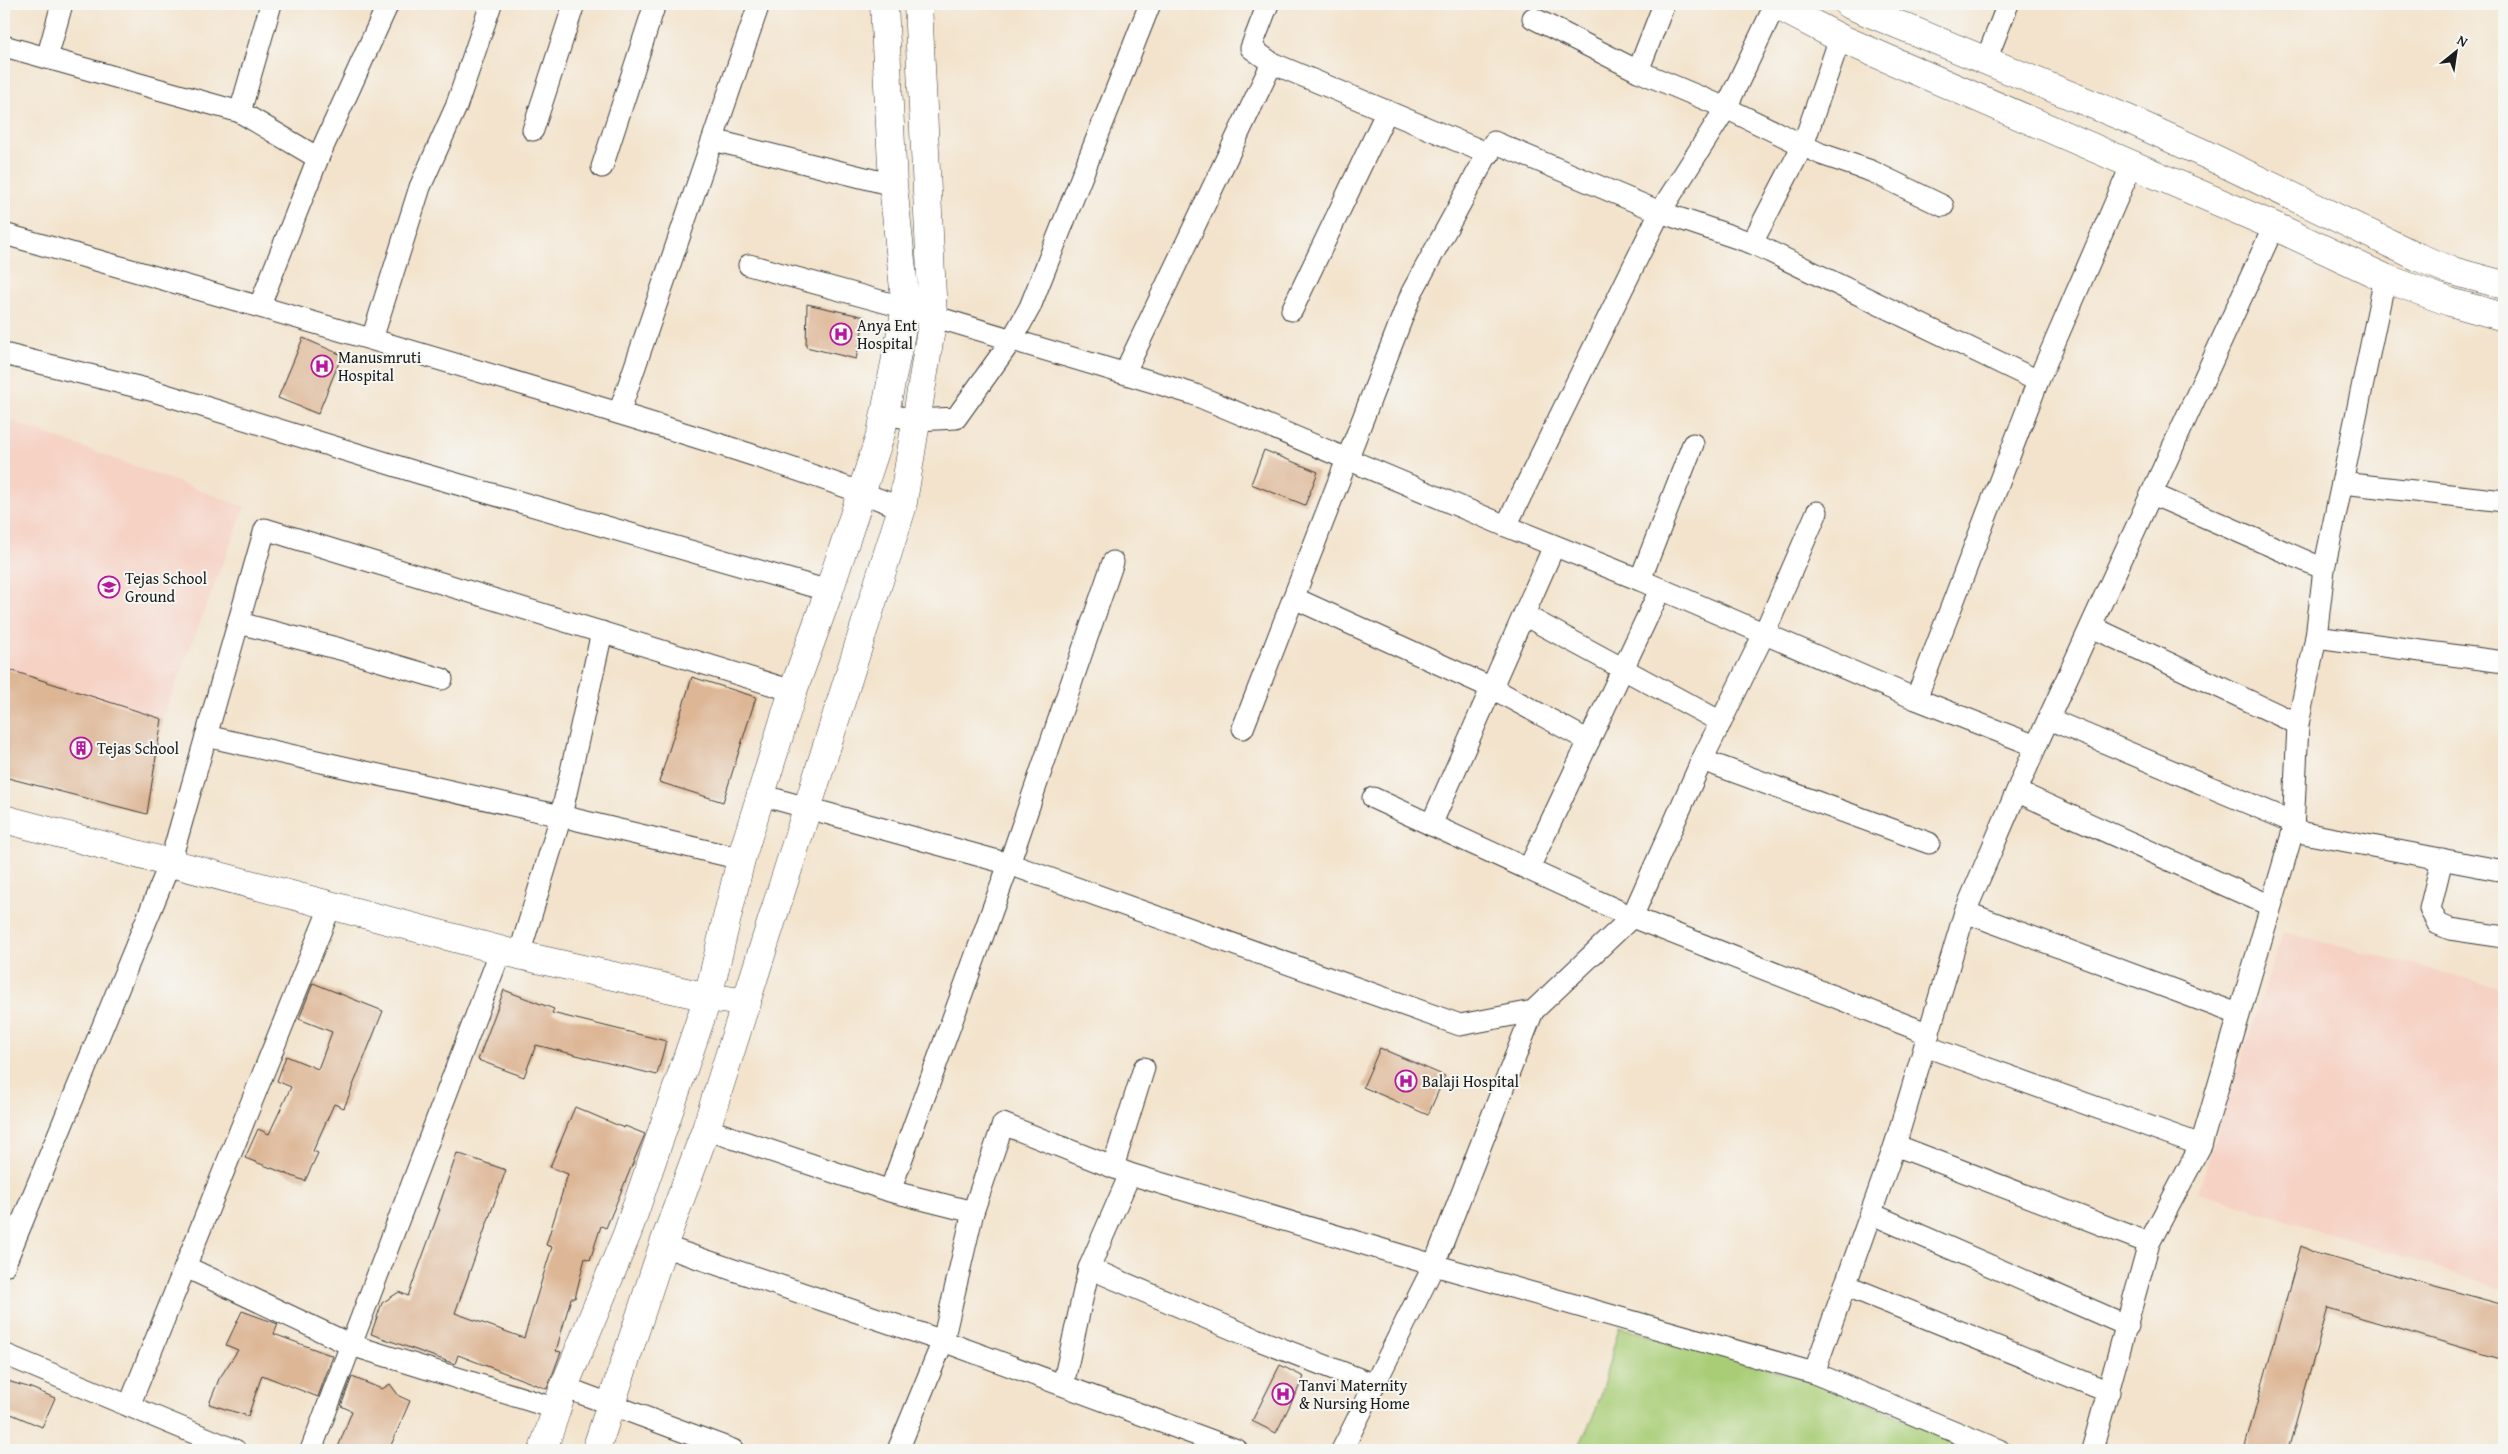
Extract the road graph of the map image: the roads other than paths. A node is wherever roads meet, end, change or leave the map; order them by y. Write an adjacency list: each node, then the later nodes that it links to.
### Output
1 (62, 4): 19 (street)
2 (270, 4): 25 (street)
3 (388, 4): 30 (street)
4 (492, 4): 47 (street)
5 (574, 4): 26 (street)
6 (655, 4): 32 (street)
7 (759, 4): 27 (street)
8 (884, 4): 33 (main road)
9 (918, 4): 45 (main road)
10 (1150, 4): 48 (street)
11 (1268, 4): 21 (street)
12 (1664, 4): 22 (street)
13 (1774, 4): 17 (main road); 23 (street)
14 (1848, 4): 20 (main road)
15 (2008, 4): 20 (street)
16 (1533, 18): 22 (street)
17 (1840, 38): 28 (street); 31 (main road)
18 (4, 46): 19 (street)
19 (47, 58): 25 (street)
20 (1986, 60): 41 (main road)
21 (1272, 63): 24 (street); 50 (street)
22 (1638, 71): 23 (street)
23 (1726, 108): 28 (street); 35 (street)
24 (1387, 111): 29 (street); 44 (street)
25 (240, 112): 30 (street)
26 (533, 130)
27 (712, 140): 33 (street); 52 (street)
28 (1802, 145): 34 (street); 38 (street)
29 (1489, 154): 35 (street); 56 (street)
30 (318, 158): 42 (street)
31 (2132, 164): 36 (main road); 51 (street)
32 (602, 167)
33 (893, 185): 43 (main road)
34 (1942, 206)
35 (1660, 212): 38 (street); 63 (street)
36 (2274, 226): 40 (main road); 59 (street)
37 (4, 234): 42 (street)
38 (1752, 244): 51 (street)
39 (748, 265): 43 (street)
40 (2385, 278): 46 (main road); 57 (street)
41 (2504, 285)
42 (260, 306): 47 (street)
43 (906, 308): 45 (street); 53 (main road)
44 (1292, 310)
45 (933, 317): 48 (street); 54 (main road)
46 (2504, 317)
47 (372, 339): 52 (street)
48 (1011, 340): 50 (street); 54 (street)
49 (4, 354): 69 (street)
50 (1125, 372): 56 (street)
51 (2038, 381): 82 (street)
52 (619, 413): 58 (street)
53 (885, 414): 54 (street); 58 (main road)
54 (917, 420): 61 (main road)
55 (1693, 444): 67 (street)
56 (1347, 459): 63 (street); 70 (street)
57 (2342, 483): 60 (street); 66 (street)
58 (862, 493): 61 (street); 69 (main road)
59 (2152, 494): 66 (street); 73 (street)
60 (2504, 501)
61 (902, 508): 94 (main road)
62 (1817, 512): 75 (street)
63 (1506, 526): 64 (street)
64 (1554, 546): 67 (street); 71 (street)
65 (1112, 562): 103 (street)
66 (2324, 569): 76 (street)
67 (1640, 580): 68 (street)
68 (1660, 590): 75 (street); 78 (street)
69 (829, 591): 81 (main road)
70 (1294, 598): 80 (street); 86 (street)
71 (1524, 616): 78 (street); 80 (street)
72 (239, 623): 74 (street); 79 (street); 87 (street)
73 (2092, 627): 83 (street); 85 (street)
74 (602, 632): 81 (street); 95 (street)
75 (1764, 634): 82 (street); 84 (street)
76 (2316, 638): 77 (street); 85 (street)
77 (2504, 662)
78 (1624, 667): 84 (street); 88 (street)
79 (442, 679)
80 (1492, 688): 88 (street); 97 (street)
81 (794, 691): 92 (main road)
82 (1916, 699): 89 (street)
83 (2049, 719): 89 (street); 98 (street)
84 (1721, 722): 90 (street)
85 (2298, 724): 98 (street)
86 (1244, 728)
87 (206, 736): 95 (street); 102 (street)
88 (1589, 741): 104 (street)
89 (2036, 746): 91 (street)
90 (1702, 760): 99 (street); 109 (street)
91 (2018, 792): 107 (street); 108 (street)
92 (761, 796): 94 (street); 100 (main road)
93 (1373, 798): 97 (street)
94 (806, 808): 103 (street); 113 (main road)
95 (561, 816): 100 (street); 111 (street)
96 (4, 820): 102 (main road)
97 (1431, 825): 104 (street)
98 (2293, 826): 101 (street); 107 (street)
99 (1929, 843)
100 (741, 859): 112 (main road)
101 (2442, 859): 105 (street); 110 (street)
102 (170, 863): 106 (main road); 128 (street)
103 (1009, 864): 114 (street); 122 (street)
104 (1529, 868): 109 (street)
105 (2504, 871)
106 (331, 905): 111 (main road); 129 (street)
107 (2269, 905): 115 (street)
108 (1965, 912): 115 (street); 116 (street)
109 (1632, 917): 114 (street); 116 (street)
110 (2504, 937)
111 (510, 952): 112 (main road); 134 (street)
112 (708, 997): 113 (main road); 140 (main road)
113 (747, 1003): 118 (main road)
114 (1533, 1011): 127 (street)
115 (2238, 1014): 120 (street)
116 (1927, 1040): 119 (street); 120 (street)
117 (1144, 1068): 121 (street)
118 (706, 1129): 122 (street); 126 (main road)
119 (1894, 1145): 124 (street); 125 (street)
120 (2200, 1145): 125 (street)
121 (1121, 1170): 123 (street); 127 (street); 130 (street)
122 (890, 1190): 123 (street)
123 (973, 1212): 133 (street)
124 (1872, 1214): 131 (street); 132 (street)
125 (2149, 1243): 132 (street)
126 (663, 1246): 133 (street); 141 (main road)
127 (1434, 1265): 136 (street); 138 (street)
128 (4, 1266)
129 (186, 1267): 134 (street); 142 (street)
130 (1089, 1268): 137 (street); 138 (street)
131 (1845, 1285): 136 (street); 139 (street)
132 (2128, 1326): 139 (street)
133 (943, 1341): 137 (street); 148 (street)
134 (351, 1345): 140 (street); 144 (street)
135 (4, 1354): 142 (street)
136 (1814, 1372): 151 (street)
137 (1063, 1385): 149 (street)
138 (1375, 1385): 150 (street)
139 (2109, 1392): 152 (street)
140 (560, 1398): 141 (street); 145 (main road)
141 (611, 1405): 146 (main road); 147 (street)
142 (129, 1406): 143 (street)
143 (235, 1450)
144 (311, 1450)
145 (542, 1450)
146 (596, 1450)
147 (733, 1450)
148 (898, 1450)
149 (1237, 1450)
150 (1342, 1450)
151 (1999, 1450)
152 (2092, 1450)

